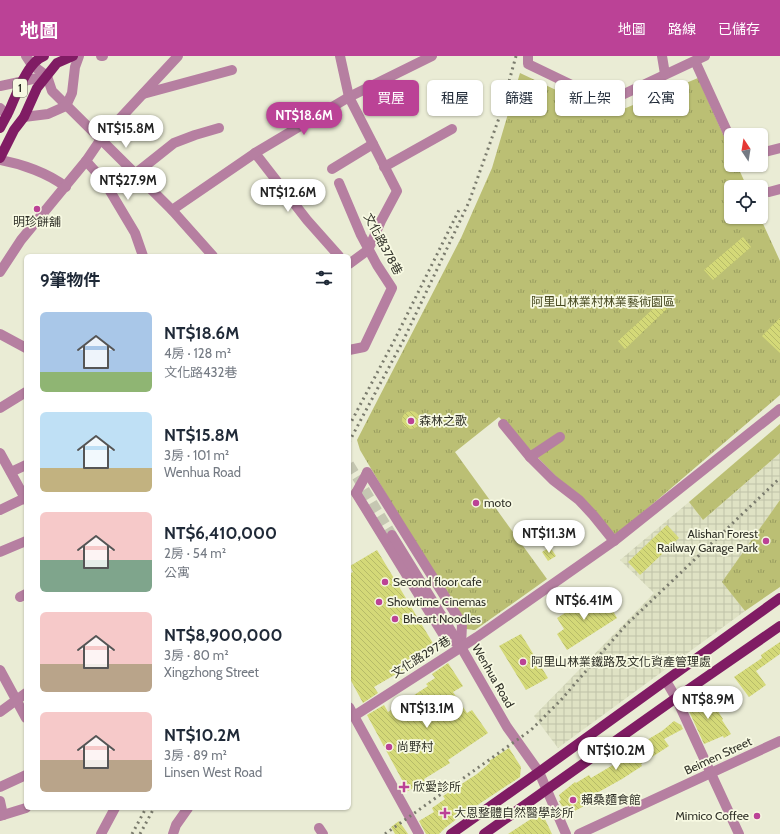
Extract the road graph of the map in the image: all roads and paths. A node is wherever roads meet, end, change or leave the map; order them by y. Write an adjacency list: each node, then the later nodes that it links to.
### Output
1 (26, 56): 11 (street)
2 (44, 56): 11 (main road, 1)
3 (73, 56): 14 (main road, 1)
4 (79, 56): 19 (street)
5 (178, 56): 17 (street)
6 (340, 56): 18 (street)
7 (432, 56): 18 (street)
8 (528, 56): 13 (street)
9 (662, 56): 13 (street)
10 (700, 58): 13 (street); 24 (street)
11 (32, 65): 14 (street); 15 (main road, 1)
12 (232, 70): 17 (street)
13 (665, 74)
14 (47, 76): 15 (street); 19 (street); 21 (main road, 1)
15 (23, 81): 16 (street); 20 (main road, 1)
16 (0, 86)
17 (143, 94): 26 (street)
18 (349, 97): 27 (street); 30 (street)
19 (66, 106): 21 (street); 26 (street)
20 (4, 112): 22 (main road, 1)
21 (24, 117): 31 (main road, 1)
22 (0, 128)
23 (219, 128): 35 (street)
24 (726, 128)
25 (452, 129): 33 (street)
26 (101, 140): 32 (street); 35 (street)
27 (373, 144): 33 (street); 34 (street)
28 (780, 148): 29 (street)
29 (768, 151)
30 (255, 153): 40 (street); 44 (street)
31 (0, 159): 37 (street)
32 (86, 161): 37 (street); 42 (street)
33 (384, 167): 41 (street)
34 (332, 168)
35 (135, 174): 40 (street)
36 (339, 183): 41 (street, 文化路378巷)
37 (66, 187): 46 (street)
38 (780, 189): 39 (street)
39 (769, 192)
40 (172, 210): 43 (street)
41 (368, 250): 45 (street); 49 (street, 文化路378巷)
42 (142, 254)
43 (211, 254)
44 (337, 254)
45 (351, 263)
46 (0, 272)
47 (0, 334): 48 (street)
48 (24, 347)
49 (351, 347)
50 (24, 393): 51 (street)
51 (0, 408)
52 (780, 409): 63 (street, 文化路297巷)
53 (503, 424): 56 (street)
54 (560, 437): 56 (street)
55 (0, 453): 58 (street)
56 (530, 457): 63 (street)
57 (24, 466): 58 (street)
58 (12, 472): 59 (street)
59 (24, 495)
60 (24, 500): 61 (street)
61 (0, 510)
62 (392, 535): 68 (street, Wenhua Road)
63 (614, 541): 68 (street, 文化路297巷)
64 (24, 542): 65 (street)
65 (0, 552)
66 (780, 598): 70 (main road)
67 (780, 626): 72 (main road)
68 (461, 647): 68 (street, bridge); 77 (street, 文化路297巷); 79 (street, Wenhua Road)
69 (0, 670): 73 (street)
70 (666, 680): 72 (street); 79 (main road)
71 (24, 695): 73 (street)
72 (676, 698): 80 (street); 83 (main road)
73 (16, 701): 75 (street); 76 (street)
74 (351, 711): 77 (street)
75 (0, 712)
76 (24, 715)
77 (354, 716): 91 (street)
78 (780, 742): 80 (street, Beimen Street)
79 (539, 772): 83 (street, Wenhua Road); 92 (main road)
80 (711, 773): 95 (street, Beimen Street); 96 (street)
81 (24, 776): 82 (street)
82 (0, 787)
83 (548, 790): 93 (main road); 94 (street, Wenhua Road)
84 (0, 801): 88 (street)
85 (24, 809): 88 (street)
86 (114, 810): 89 (street)
87 (187, 810): 90 (street)
88 (2, 815)
89 (101, 834)
90 (173, 834)
91 (419, 834)
92 (451, 834)
93 (484, 834)
94 (566, 834)
95 (579, 834)
96 (739, 834)

